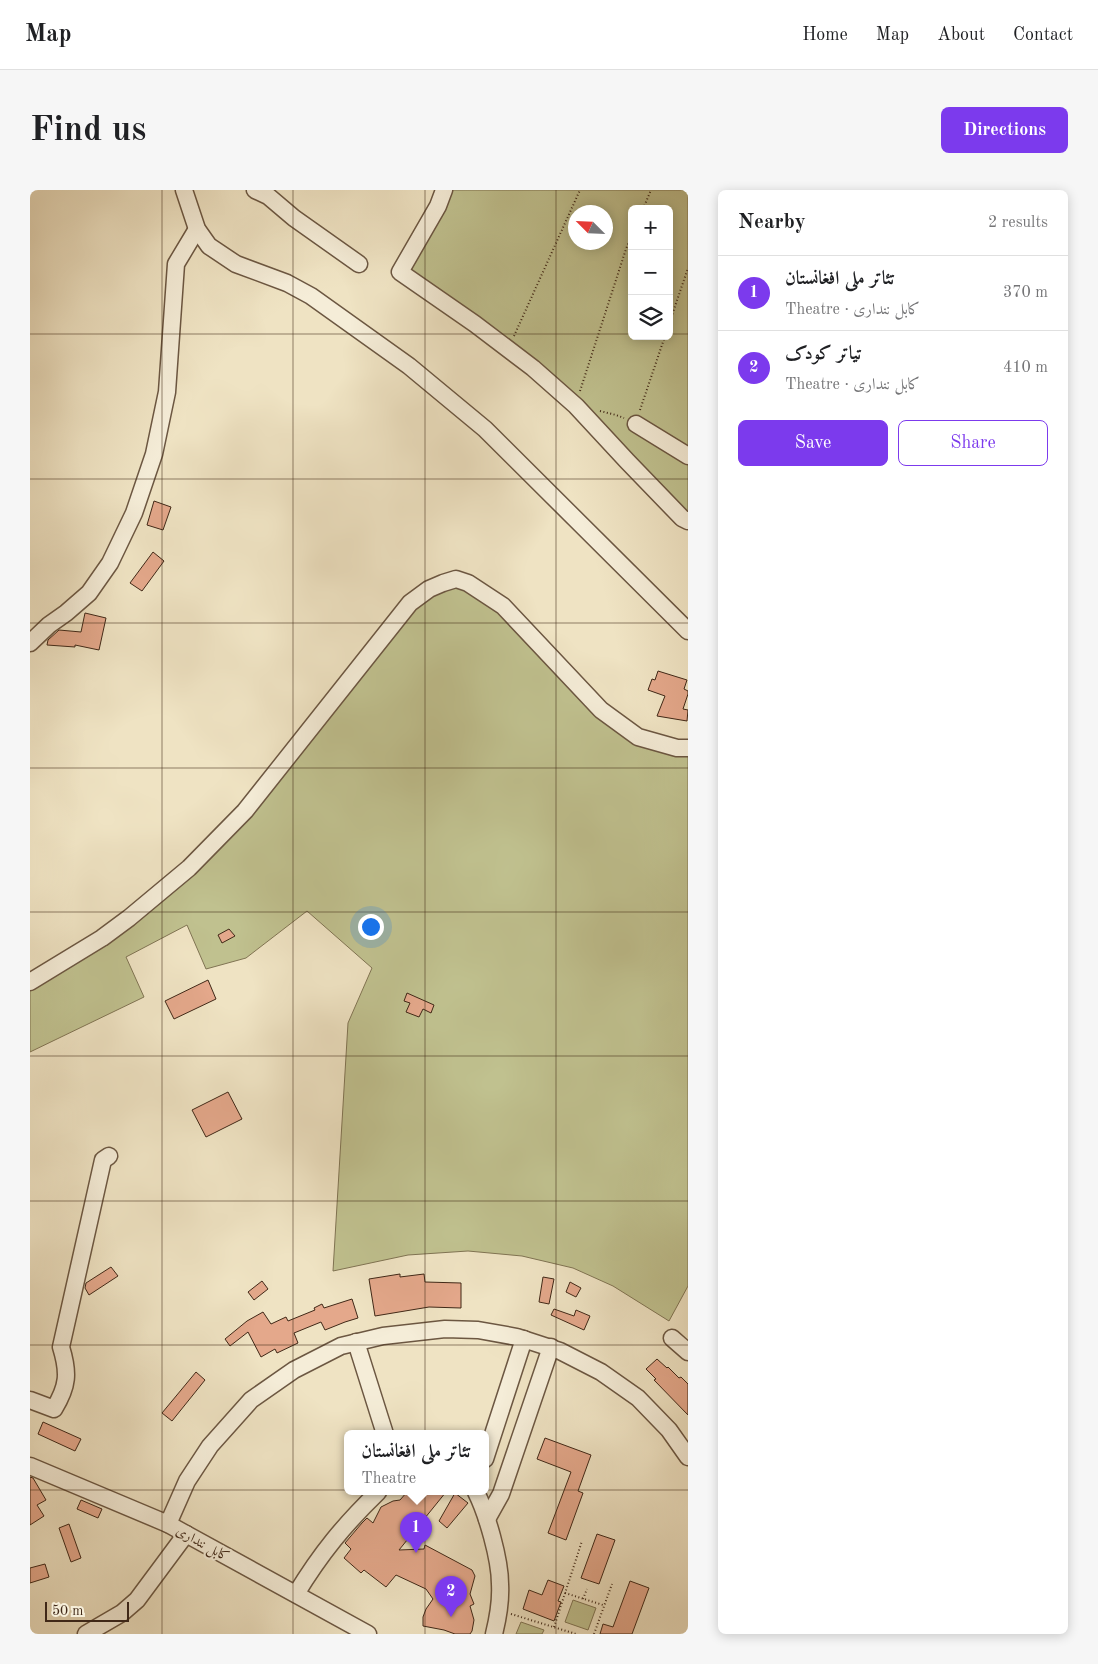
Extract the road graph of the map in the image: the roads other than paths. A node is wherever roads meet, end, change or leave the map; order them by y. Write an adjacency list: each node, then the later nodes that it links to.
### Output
1 (184, 190): 4 (street)
2 (255, 190): 5 (street)
3 (444, 190): 8 (street)
4 (197, 229): 9 (street); 10 (street)
5 (359, 264)
6 (636, 424): 7 (street)
7 (688, 456)
8 (688, 521)
9 (688, 632)
10 (30, 643)
11 (688, 748): 12 (street)
12 (30, 982)
13 (109, 1156): 19 (street)
14 (672, 1338): 18 (street)
15 (524, 1339): 16 (street); 17 (street); 21 (street)
16 (356, 1342): 20 (street); 27 (street)
17 (550, 1348): 22 (street); 26 (street)
18 (688, 1352)
19 (30, 1400)
20 (384, 1430)
21 (489, 1447)
22 (688, 1457)
23 (30, 1466): 27 (street, کابل ننداری)
24 (375, 1495): 29 (street)
25 (477, 1495): 26 (street)
26 (487, 1518): 32 (street)
27 (168, 1524): 28 (street, کابل ننداری)
28 (186, 1534): 29 (street, کابل ننداری); 30 (street)
29 (296, 1594): 31 (street, کابل ننداری)
30 (86, 1634)
31 (368, 1634)
32 (494, 1634)

